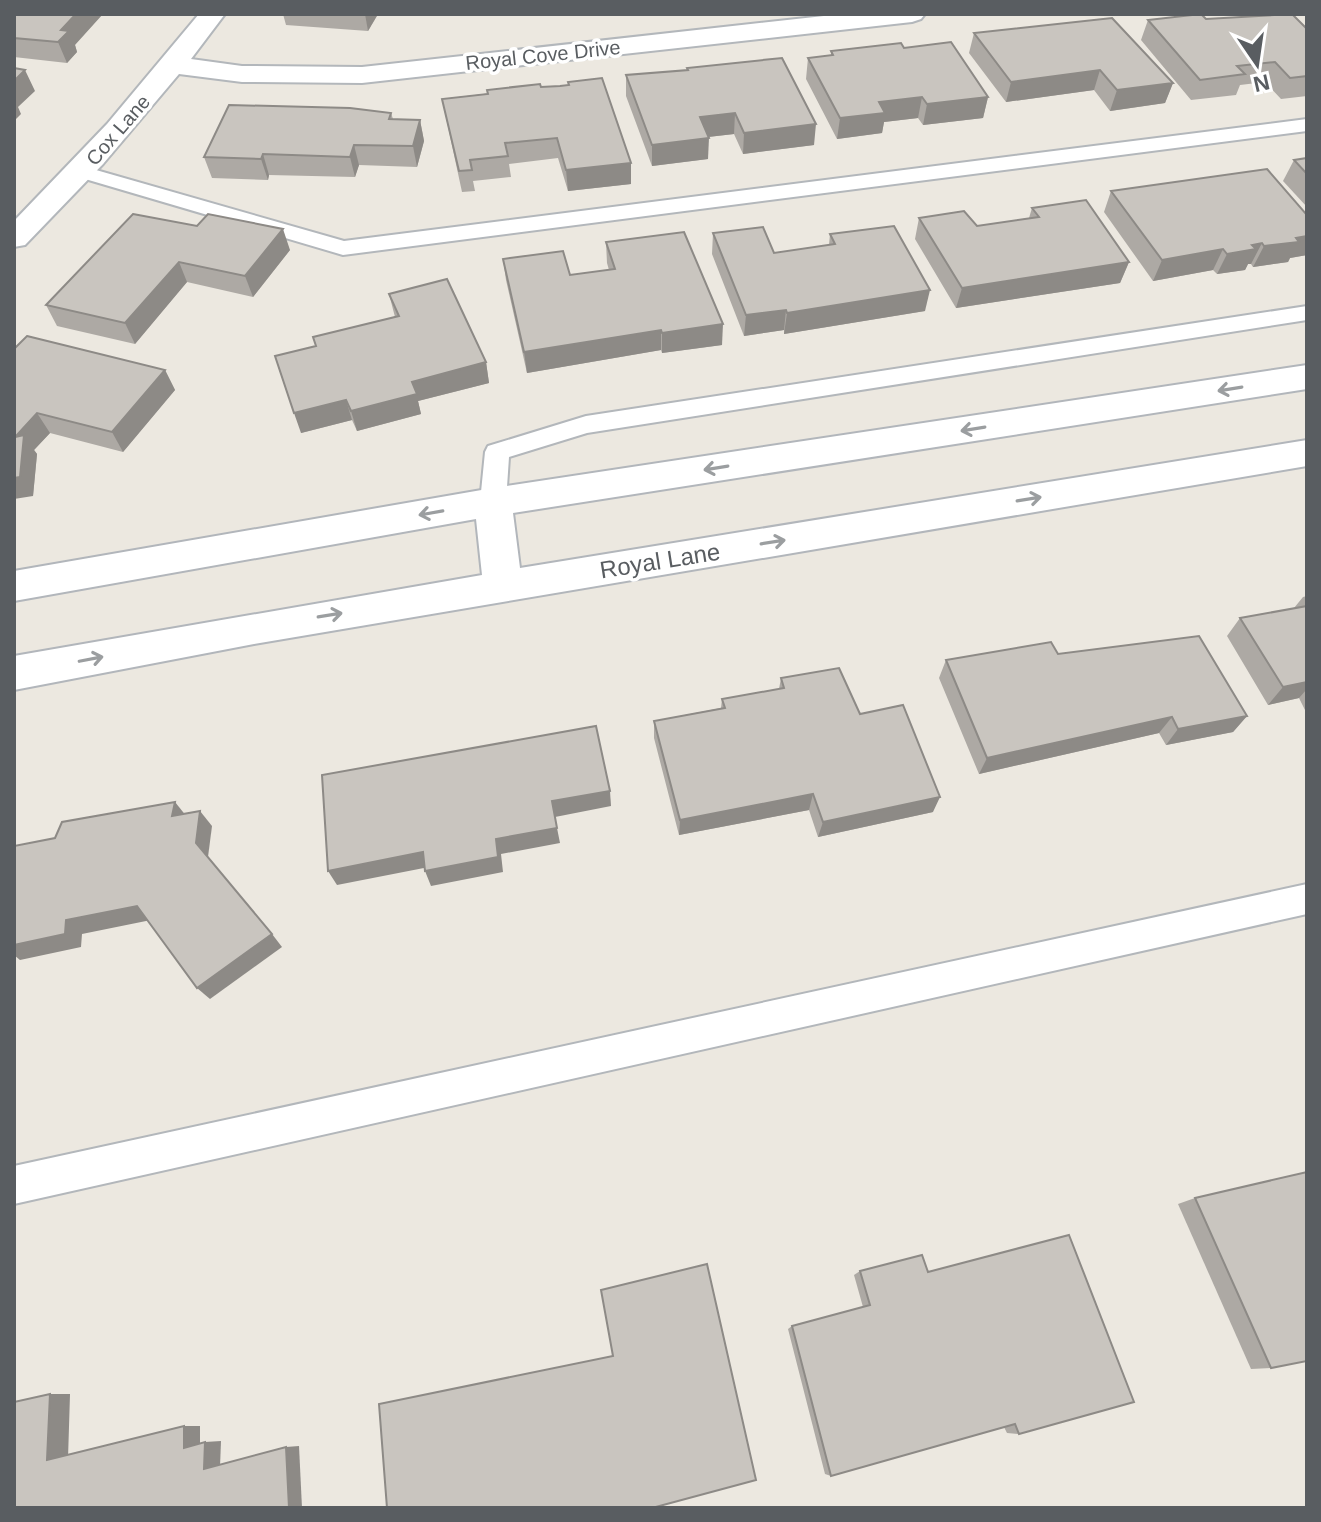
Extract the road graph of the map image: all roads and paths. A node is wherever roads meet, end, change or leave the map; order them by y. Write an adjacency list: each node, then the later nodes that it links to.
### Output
1 (212, 14): 3 (main road, Cox Lane)
2 (912, 14): 3 (main road, Royal Cove Drive)
3 (174, 65): 5 (main road, Cox Lane)
4 (1307, 125): 5 (lane)
5 (82, 172): 6 (main road, Cox Lane)
6 (14, 238)
7 (1307, 313): 10 (lane)
8 (1307, 377): 10 (main road, one-way to 10)
9 (1307, 453): 12 (main road, Royal Lane, one-way to 9)
10 (493, 502): 11 (main road, one-way to 11); 12 (main road)
11 (14, 586)
12 (503, 587): 13 (main road, Royal Lane, one-way to 12)
13 (14, 673)
14 (1307, 899): 15 (lane)
15 (14, 1185)

